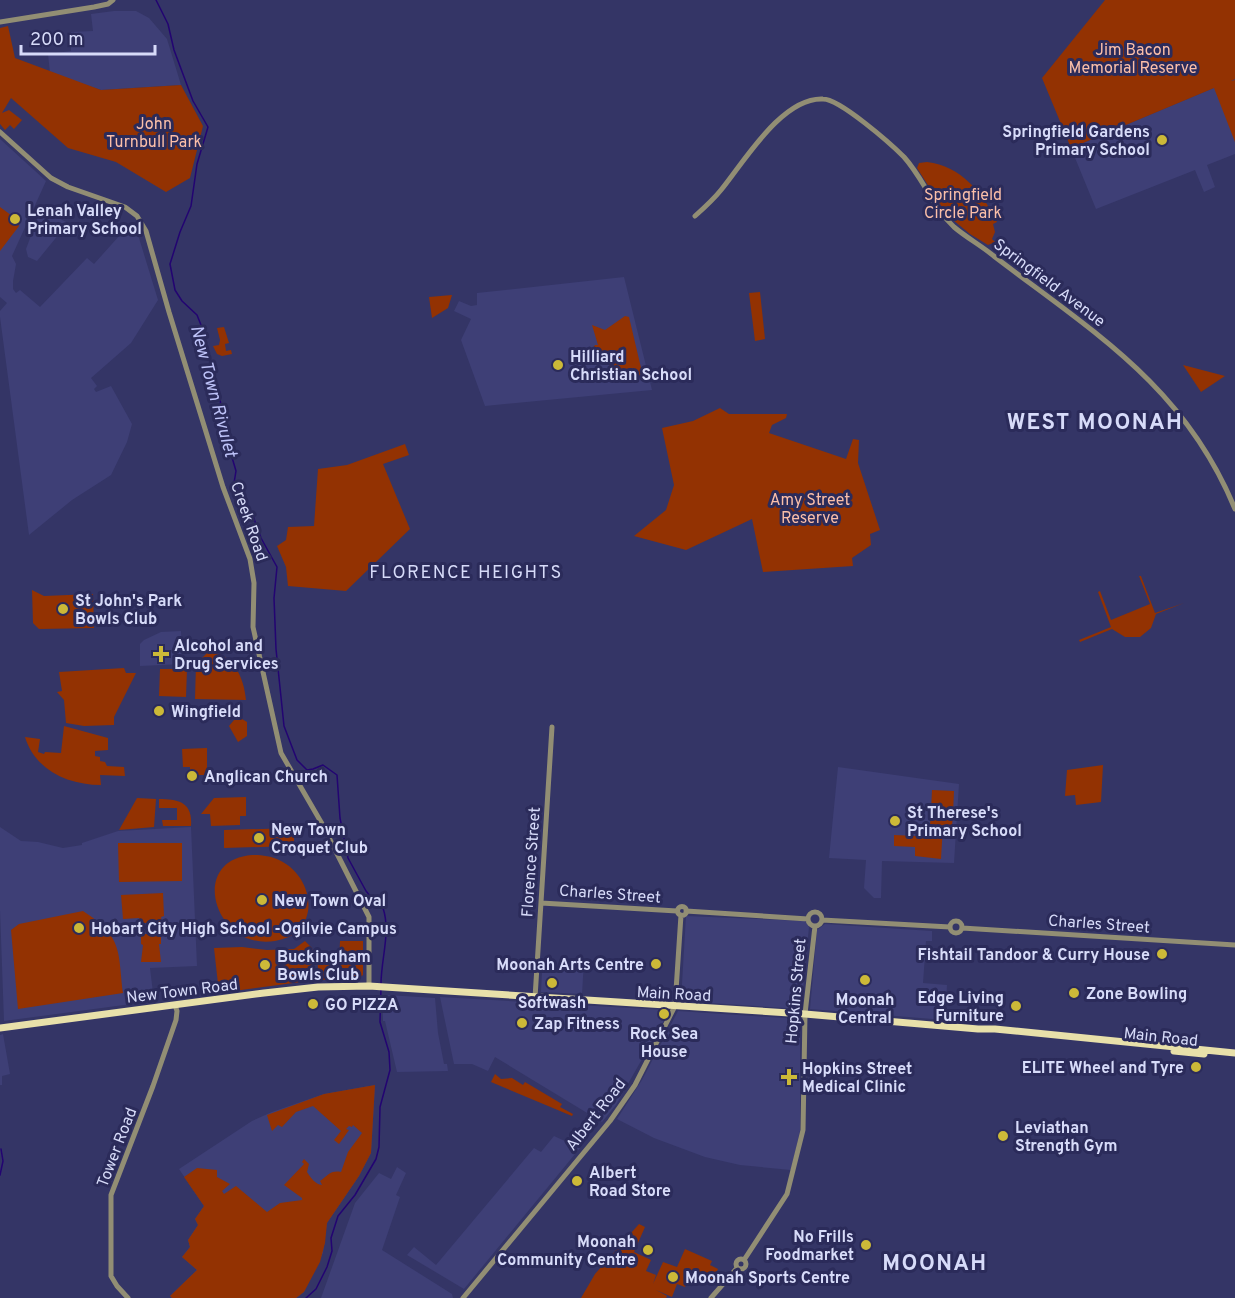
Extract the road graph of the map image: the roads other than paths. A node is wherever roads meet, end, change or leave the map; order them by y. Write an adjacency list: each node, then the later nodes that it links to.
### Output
1 (113, 0): 2 (street)
2 (0, 22)
3 (0, 132): 13 (street, Creek Road)
4 (695, 216): 5 (street, Springfield Avenue)
5 (1235, 509)
6 (552, 727): 7 (street, Florence Street)
7 (541, 903): 8 (street, Charles Street); 14 (street, Florence Street)
8 (682, 913): 9 (street, Charles Street); 16 (street, Albert Road)
9 (808, 919): 10 (street); 11 (street)
10 (822, 920): 11 (street); 12 (street, Charles Street)
11 (815, 926): 17 (street, Hopkins Street)
12 (1235, 945)
13 (373, 986): 14 (main road, Main Road); 15 (main road, New Town Road)
14 (535, 998): 16 (main road, Main Road)
15 (175, 1005): 18 (main road, New Town Road); 21 (street, Tower Road)
16 (675, 1006): 17 (main road, Main Road); 20 (street, Albert Road)
17 (805, 1014): 19 (main road, Main Road); 22 (street, Hopkins Street)
18 (0, 1028)
19 (1235, 1055)
20 (465, 1297)
21 (128, 1298)
22 (711, 1298)

